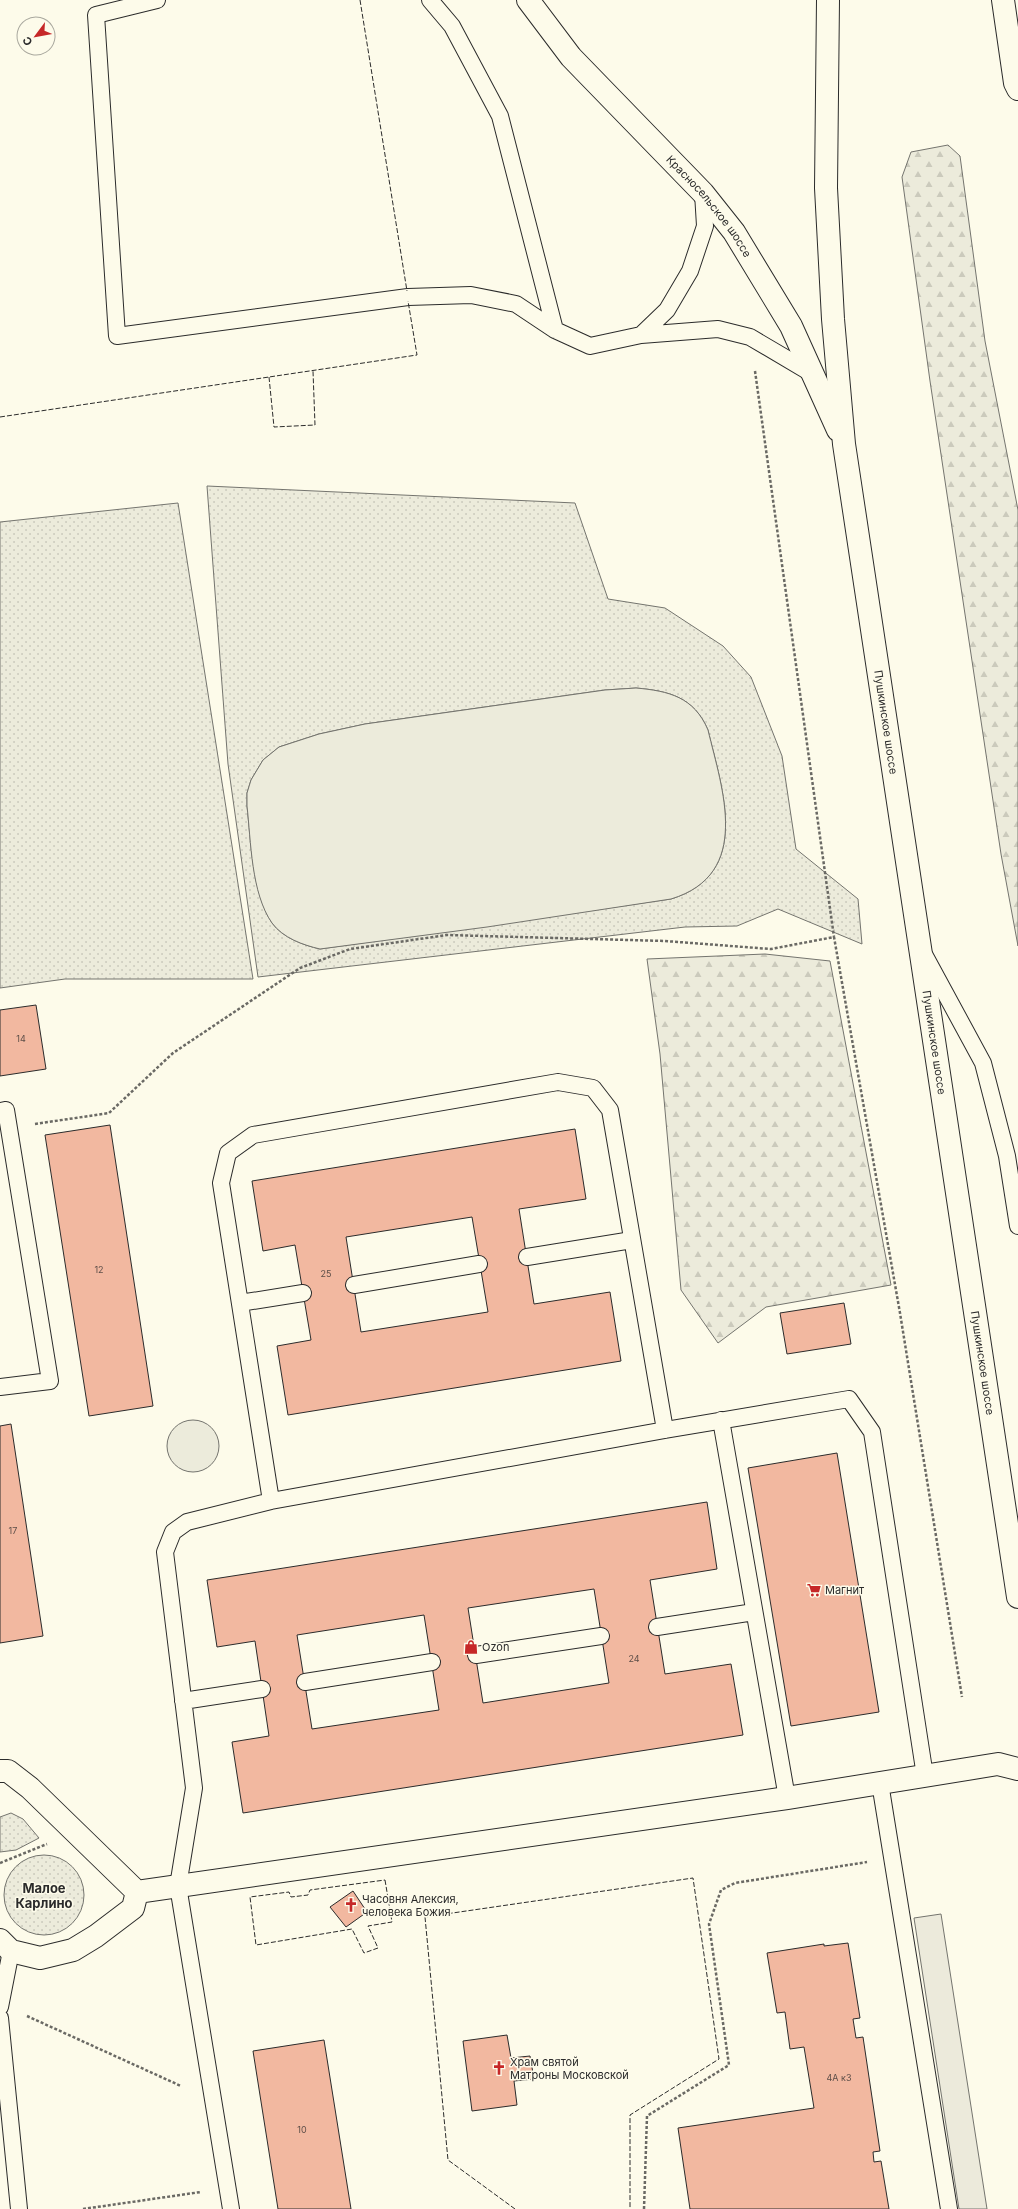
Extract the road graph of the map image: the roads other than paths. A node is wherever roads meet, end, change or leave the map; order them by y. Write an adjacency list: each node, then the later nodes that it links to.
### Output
1 (157, 0): 8 (lane)
2 (430, 0): 8 (lane)
3 (528, 0): 7 (main road, Красносельское шоссе)
4 (828, 0): 11 (main road, Красносельское шоссе)
5 (1003, 0): 6 (main road)
6 (1017, 85)
7 (703, 193): 9 (lane); 10 (main road, Красносельское шоссе)
8 (555, 330): 9 (lane)
9 (641, 335): 10 (lane)
10 (811, 373): 11 (main road, Красносельское шоссе)
11 (844, 444): 12 (main road, Красносельское шоссе)
12 (850, 488): 13 (main road, Пушкинское шоссе)
13 (919, 945): 15 (lane); 26 (main road, Пушкинское шоссе)
14 (0, 1111): 22 (lane)
15 (1018, 1226)
16 (632, 1240): 17 (lane); 21 (lane); 24 (lane)
17 (527, 1257)
18 (479, 1264): 19 (lane)
19 (354, 1285)
20 (303, 1293): 21 (lane)
21 (240, 1303): 25 (lane)
22 (0, 1387)
23 (721, 1420): 24 (lane); 27 (lane); 37 (lane)
24 (665, 1430): 25 (lane)
25 (271, 1501): 34 (lane)
26 (1018, 1597)
27 (754, 1612): 28 (lane); 39 (lane)
28 (657, 1627)
29 (601, 1636): 30 (lane)
30 (476, 1655)
31 (432, 1662): 32 (lane)
32 (304, 1682)
33 (262, 1689): 34 (lane)
34 (183, 1701): 40 (lane)
35 (1018, 1769): 37 (main road)
36 (0, 1771): 41 (main road)
37 (925, 1776): 38 (main road)
38 (880, 1783): 39 (main road); 47 (lane)
39 (787, 1798): 40 (main road)
40 (178, 1886): 41 (main road); 46 (lane)
41 (137, 1892): 42 (main road)
42 (5, 1945): 43 (lane)
43 (0, 2007)
44 (0, 2018): 45 (lane)
45 (19, 2209)
46 (231, 2209)
47 (949, 2209)

